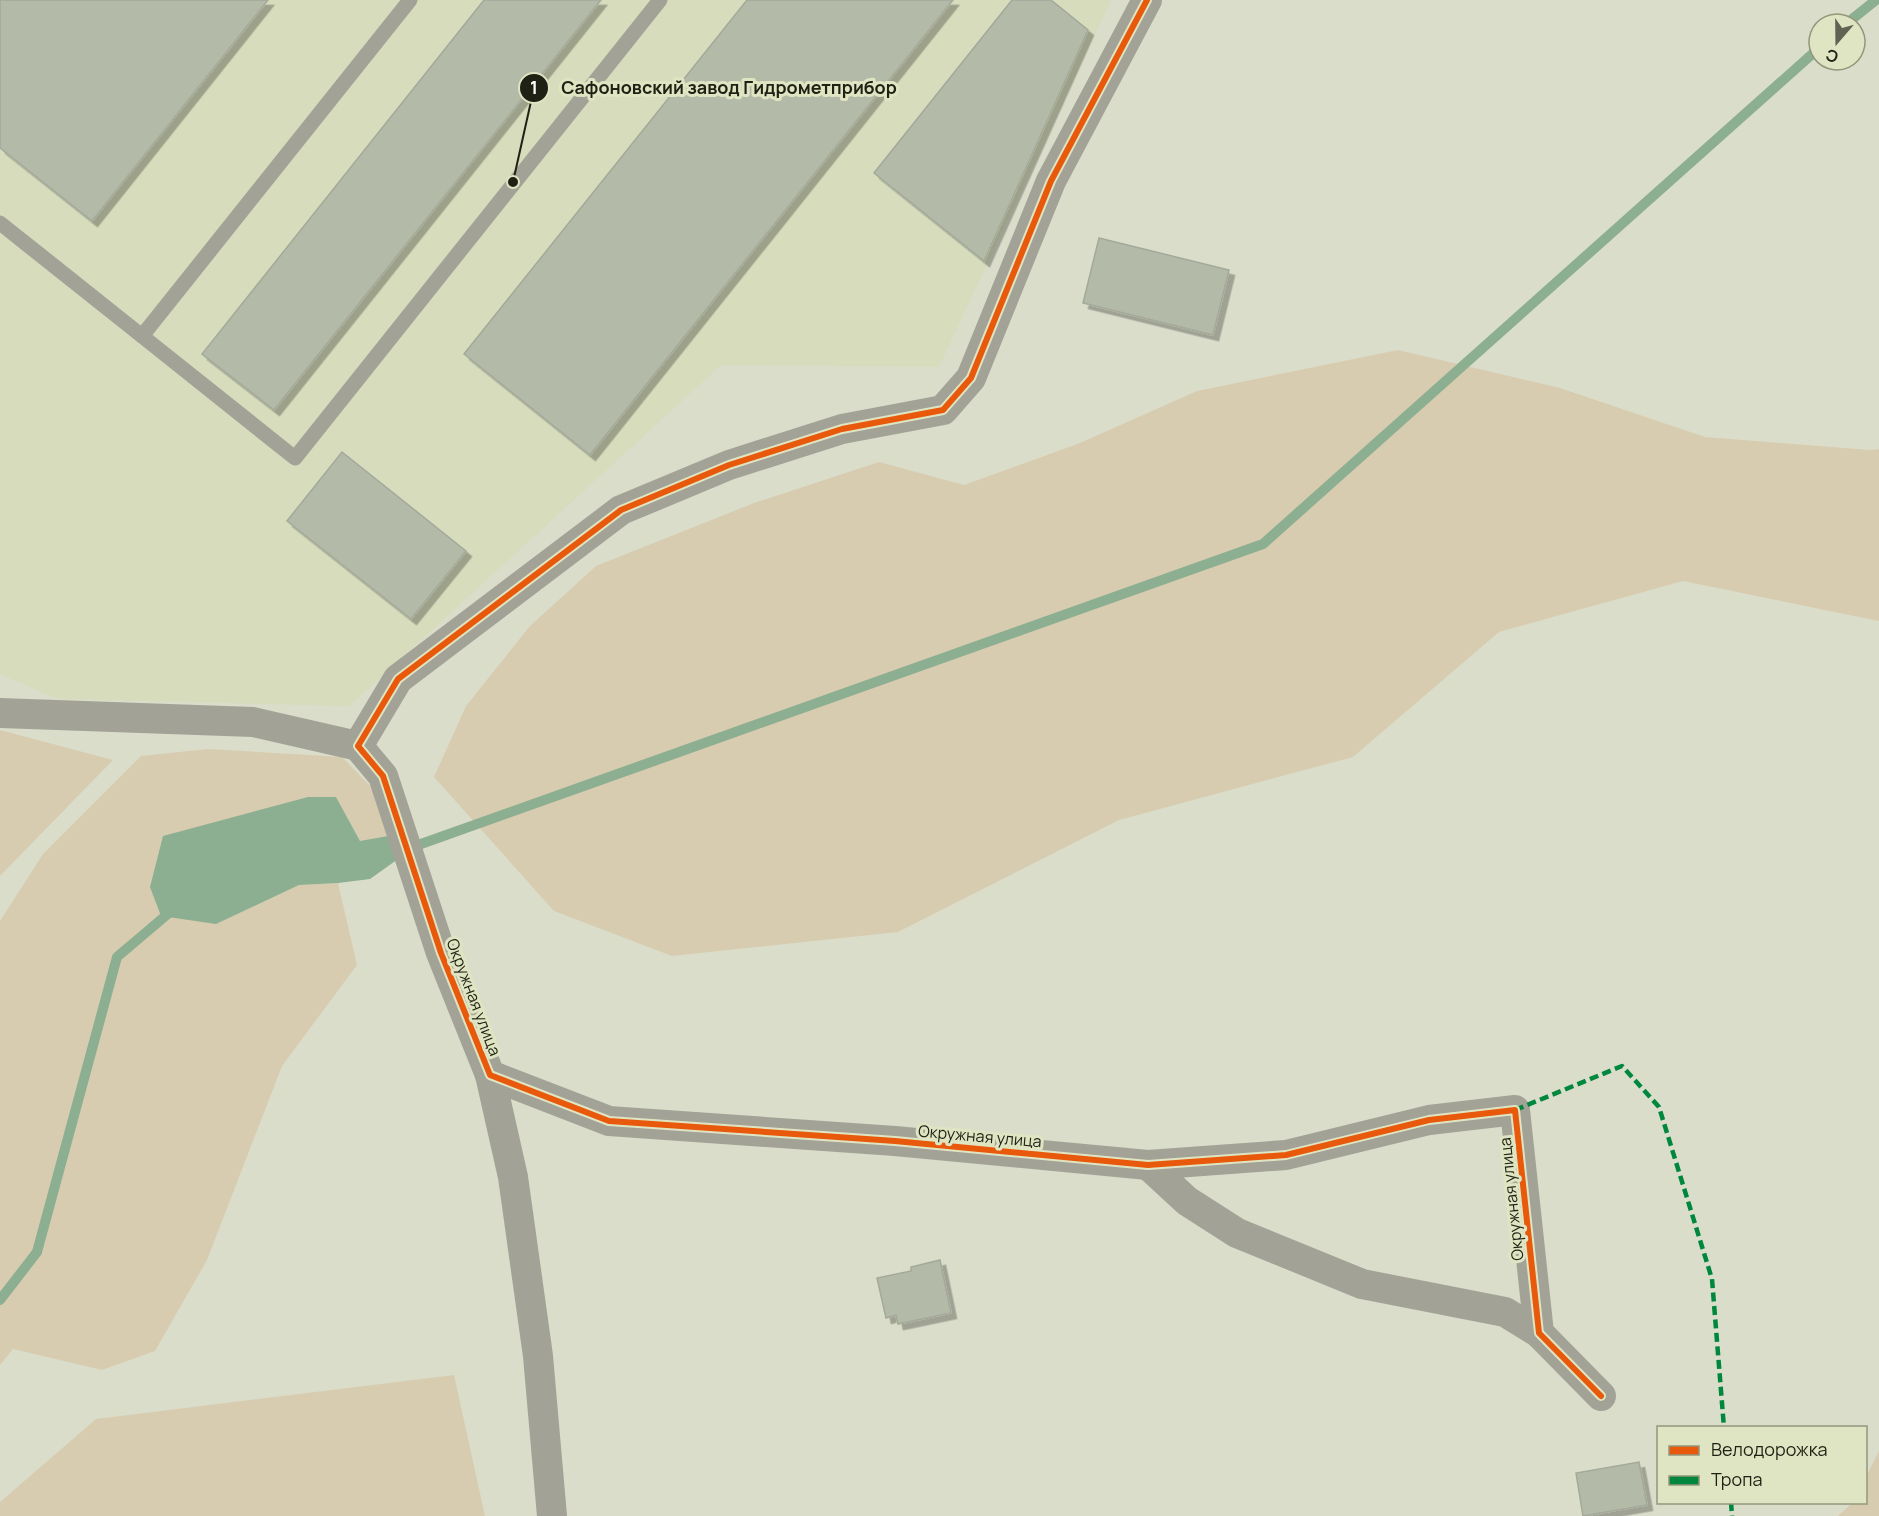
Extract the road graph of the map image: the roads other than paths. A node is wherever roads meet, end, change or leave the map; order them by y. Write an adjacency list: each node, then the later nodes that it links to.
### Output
1 (410, 0): 5 (lane)
2 (660, 0): 5 (lane)
3 (1147, 0): 7 (street)
4 (0, 223): 5 (lane)
5 (142, 336)
6 (0, 713): 7 (street)
7 (358, 746): 8 (street, Окружная улица)
8 (490, 1075): 9 (street, Окружная улица); 12 (street)
9 (1148, 1166): 10 (street); 10 (street, Окружная улица)
10 (1539, 1333): 11 (street)
11 (1601, 1396)
12 (552, 1516)

